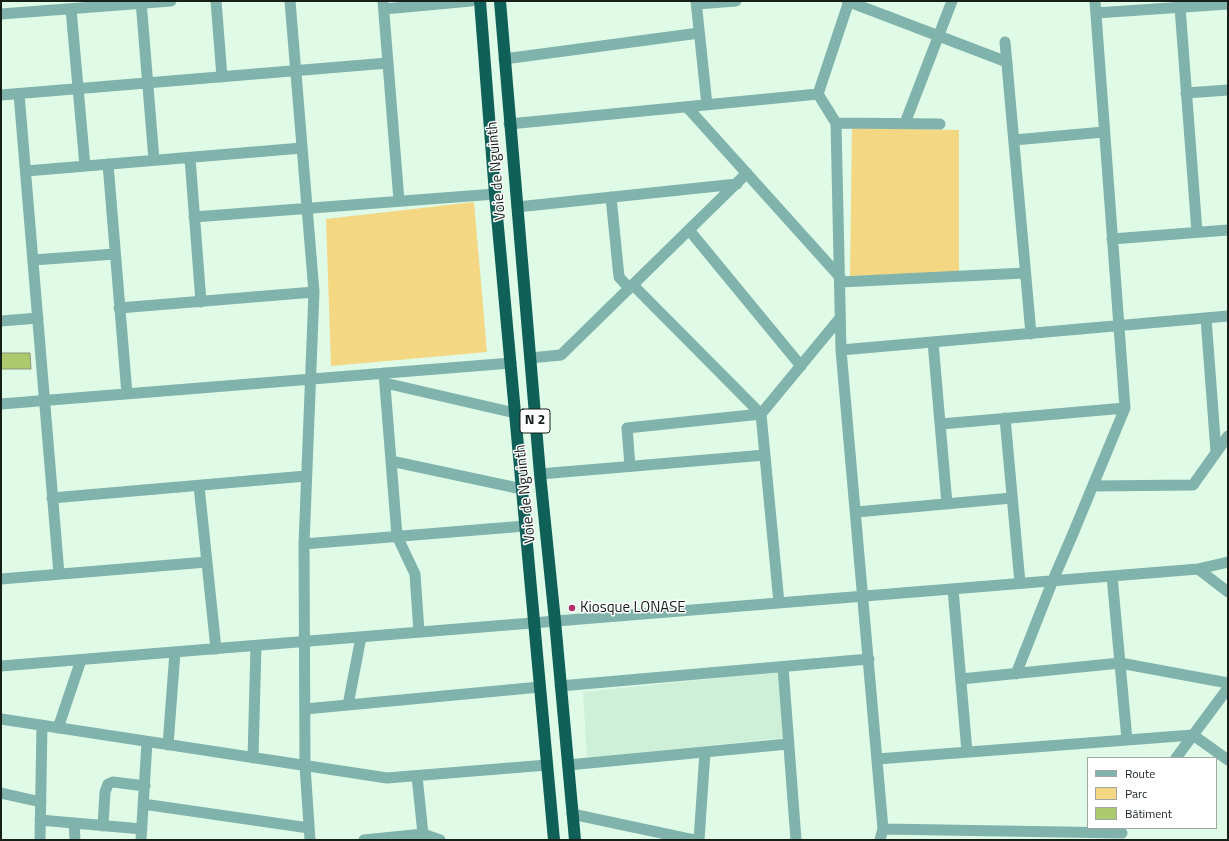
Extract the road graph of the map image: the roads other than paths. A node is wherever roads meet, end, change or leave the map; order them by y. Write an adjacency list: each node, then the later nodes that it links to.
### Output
1 (171, 1): 11 (street)
2 (216, 1): 26 (street)
3 (290, 1): 25 (street)
4 (471, 1): 14 (street)
5 (480, 1): 50 (highway, Voie de Nguinth / N 2)
6 (500, 1): 22 (highway, Voie de Nguinth / N 2)
7 (736, 1): 12 (street)
8 (848, 1): 20 (street); 32 (street)
9 (952, 1): 20 (street)
10 (1095, 1): 17 (street)
11 (141, 2): 16 (street); 27 (street)
12 (696, 2): 19 (street)
13 (1228, 4): 15 (street)
14 (383, 5): 24 (street)
15 (1180, 7): 17 (street); 30 (street)
16 (71, 9): 18 (street); 28 (street)
17 (1096, 13): 40 (street)
18 (1, 14)
19 (700, 33): 22 (street); 34 (street)
20 (938, 36): 23 (street); 37 (street)
21 (1005, 42): 23 (street)
22 (504, 59): 38 (highway, Voie de Nguinth / N 2)
23 (1007, 62): 41 (street)
24 (388, 63): 25 (street); 52 (street)
25 (296, 71): 26 (street); 42 (street)
26 (222, 77): 27 (street)
27 (148, 83): 28 (street); 44 (street)
28 (78, 89): 31 (street); 46 (street)
29 (1228, 90): 30 (street)
30 (1186, 93): 58 (street)
31 (19, 94): 33 (street); 47 (street)
32 (818, 94): 34 (street); 36 (street)
33 (1, 95)
34 (707, 105): 35 (street)
35 (687, 107): 38 (street); 48 (street)
36 (836, 123): 37 (street); 63 (street)
37 (905, 123): 39 (street)
38 (509, 124): 53 (highway, Voie de Nguinth / N 2)
39 (940, 124)
40 (1104, 132): 41 (street); 59 (street)
41 (1014, 140): 62 (street)
42 (302, 148): 43 (street); 54 (street)
43 (190, 158): 44 (street); 55 (street)
44 (154, 160): 45 (street)
45 (108, 164): 46 (street); 60 (street)
46 (85, 166): 47 (street)
47 (26, 171): 61 (street)
48 (747, 173): 49 (street); 63 (street)
49 (737, 184): 51 (street); 56 (street)
50 (495, 194): 52 (street); 78 (highway, Voie de Nguinth / N 2)
51 (611, 197): 53 (street); 64 (street)
52 (399, 201): 54 (street)
53 (517, 207): 77 (highway, Voie de Nguinth / N 2)
54 (307, 208): 55 (street); 65 (street)
55 (194, 217): 66 (street)
56 (689, 230): 64 (street); 79 (street)
57 (1228, 230): 58 (street)
58 (1197, 232): 59 (street)
59 (1112, 239): 73 (street)
60 (115, 254): 61 (street); 67 (street)
61 (33, 260): 69 (street)
62 (1025, 273): 63 (street); 74 (street)
63 (840, 279): 70 (street)
64 (631, 286): 77 (street); 87 (street)
65 (314, 292): 66 (street); 81 (street)
66 (201, 302): 67 (street)
67 (120, 308): 82 (street)
68 (1228, 316): 71 (street)
69 (38, 318): 72 (street); 83 (street)
70 (840, 318): 76 (street); 79 (street)
71 (1206, 318): 73 (street); 91 (street)
72 (1, 321)
73 (1119, 326): 74 (street); 85 (street)
74 (1031, 334): 75 (street)
75 (933, 342): 76 (street); 89 (street)
76 (841, 350): 103 (street)
77 (530, 358): 95 (highway, Voie de Nguinth / N 2)
78 (511, 363): 80 (street); 86 (highway, Voie de Nguinth / N 2)
79 (801, 366): 87 (street)
80 (384, 378): 81 (street); 86 (street); 93 (street)
81 (310, 379): 82 (street); 96 (street)
82 (126, 394): 83 (street)
83 (44, 401): 84 (street); 100 (street)
84 (1, 404)
85 (1125, 408): 88 (street); 98 (street)
86 (515, 413): 99 (highway, Voie de Nguinth / N 2)
87 (761, 414): 92 (street); 94 (street)
88 (1006, 418): 89 (street); 101 (street)
89 (940, 424): 102 (street)
90 (1228, 436): 91 (street)
91 (1216, 452): 98 (street)
92 (765, 455): 94 (street); 118 (street)
93 (391, 461): 99 (street); 105 (street)
94 (630, 466): 95 (street)
95 (540, 474): 119 (highway, Voie de Nguinth / N 2)
96 (306, 476): 97 (street); 106 (street)
97 (199, 486): 100 (street); 107 (street)
98 (1093, 486): 113 (street)
99 (522, 489): 104 (highway, Voie de Nguinth / N 2)
100 (52, 498): 110 (street)
101 (1012, 498): 102 (street); 114 (street)
102 (947, 504): 103 (street)
103 (856, 512): 117 (street)
104 (525, 526): 105 (street); 120 (highway, Voie de Nguinth / N 2)
105 (397, 536): 106 (street); 121 (street)
106 (304, 544): 123 (street)
107 (207, 562): 110 (street); 125 (street)
108 (1228, 562): 109 (street)
109 (1198, 569): 111 (street); 116 (street)
110 (59, 574): 112 (street)
111 (1112, 576): 113 (street); 129 (street)
112 (1, 579)
113 (1052, 580): 114 (street); 132 (street)
114 (1020, 583): 115 (street)
115 (953, 589): 117 (street); 133 (street)
116 (1228, 592)
117 (863, 596): 118 (street); 127 (street)
118 (779, 603): 119 (street)
119 (555, 621): 120 (street); 135 (highway, Voie de Nguinth / N 2)
120 (534, 623): 121 (street); 136 (highway, Voie de Nguinth / N 2)
121 (419, 632): 122 (street)
122 (361, 637): 123 (street); 138 (street)
123 (304, 642): 124 (street); 139 (street)
124 (256, 646): 125 (street); 151 (street)
125 (216, 649): 126 (street)
126 (175, 652): 128 (street); 147 (street)
127 (869, 659): 131 (street); 152 (street)
128 (81, 660): 130 (street); 142 (street)
129 (1120, 663): 132 (street); 134 (street); 144 (street)
130 (1, 666)
131 (783, 667): 135 (street); 146 (street)
132 (1016, 674): 133 (street)
133 (961, 679): 149 (street)
134 (1228, 683)
135 (560, 686): 155 (highway, Voie de Nguinth / N 2)
136 (540, 687): 138 (street); 154 (highway, Voie de Nguinth / N 2)
137 (1228, 688): 143 (street)
138 (348, 705): 139 (street)
139 (305, 709): 156 (street)
140 (1, 719): 141 (street)
141 (42, 725): 142 (street); 160 (street)
142 (58, 728): 145 (street)
143 (1193, 735): 144 (street); 150 (street); 153 (street)
144 (1127, 740): 149 (street)
145 (147, 742): 147 (street); 158 (street)
146 (788, 744): 148 (street); 181 (street)
147 (168, 745): 151 (street)
148 (705, 752): 155 (street); 180 (street)
149 (967, 752): 152 (street)
150 (1177, 757)
151 (253, 758): 156 (street)
152 (877, 759): 167 (street)
153 (1228, 760)
154 (547, 765): 157 (street); 177 (highway, Voie de Nguinth / N 2)
155 (568, 765): 162 (highway, Voie de Nguinth / N 2)
156 (305, 766): 157 (street); 166 (street)
157 (417, 776): 171 (street)
158 (145, 786): 161 (street); 165 (street)
159 (1, 793): 160 (street)
160 (41, 802): 163 (street)
161 (143, 804): 166 (street); 169 (street)
162 (572, 814): 178 (highway, Voie de Nguinth / N 2); 179 (street)
163 (40, 820): 164 (street); 172 (street)
164 (74, 823): 165 (street); 173 (street)
165 (103, 826): 169 (street)
166 (309, 828): 174 (street)
167 (883, 829): 170 (street); 182 (street)
168 (1121, 834): 170 (street)
169 (142, 835)
170 (962, 835)
171 (422, 837): 175 (street); 176 (street)
172 (40, 840)
173 (75, 840)
174 (310, 840)
175 (364, 840)
176 (440, 840)
177 (554, 840)
178 (575, 840)
179 (694, 840)
180 (699, 840)
181 (796, 840)
182 (880, 840)

